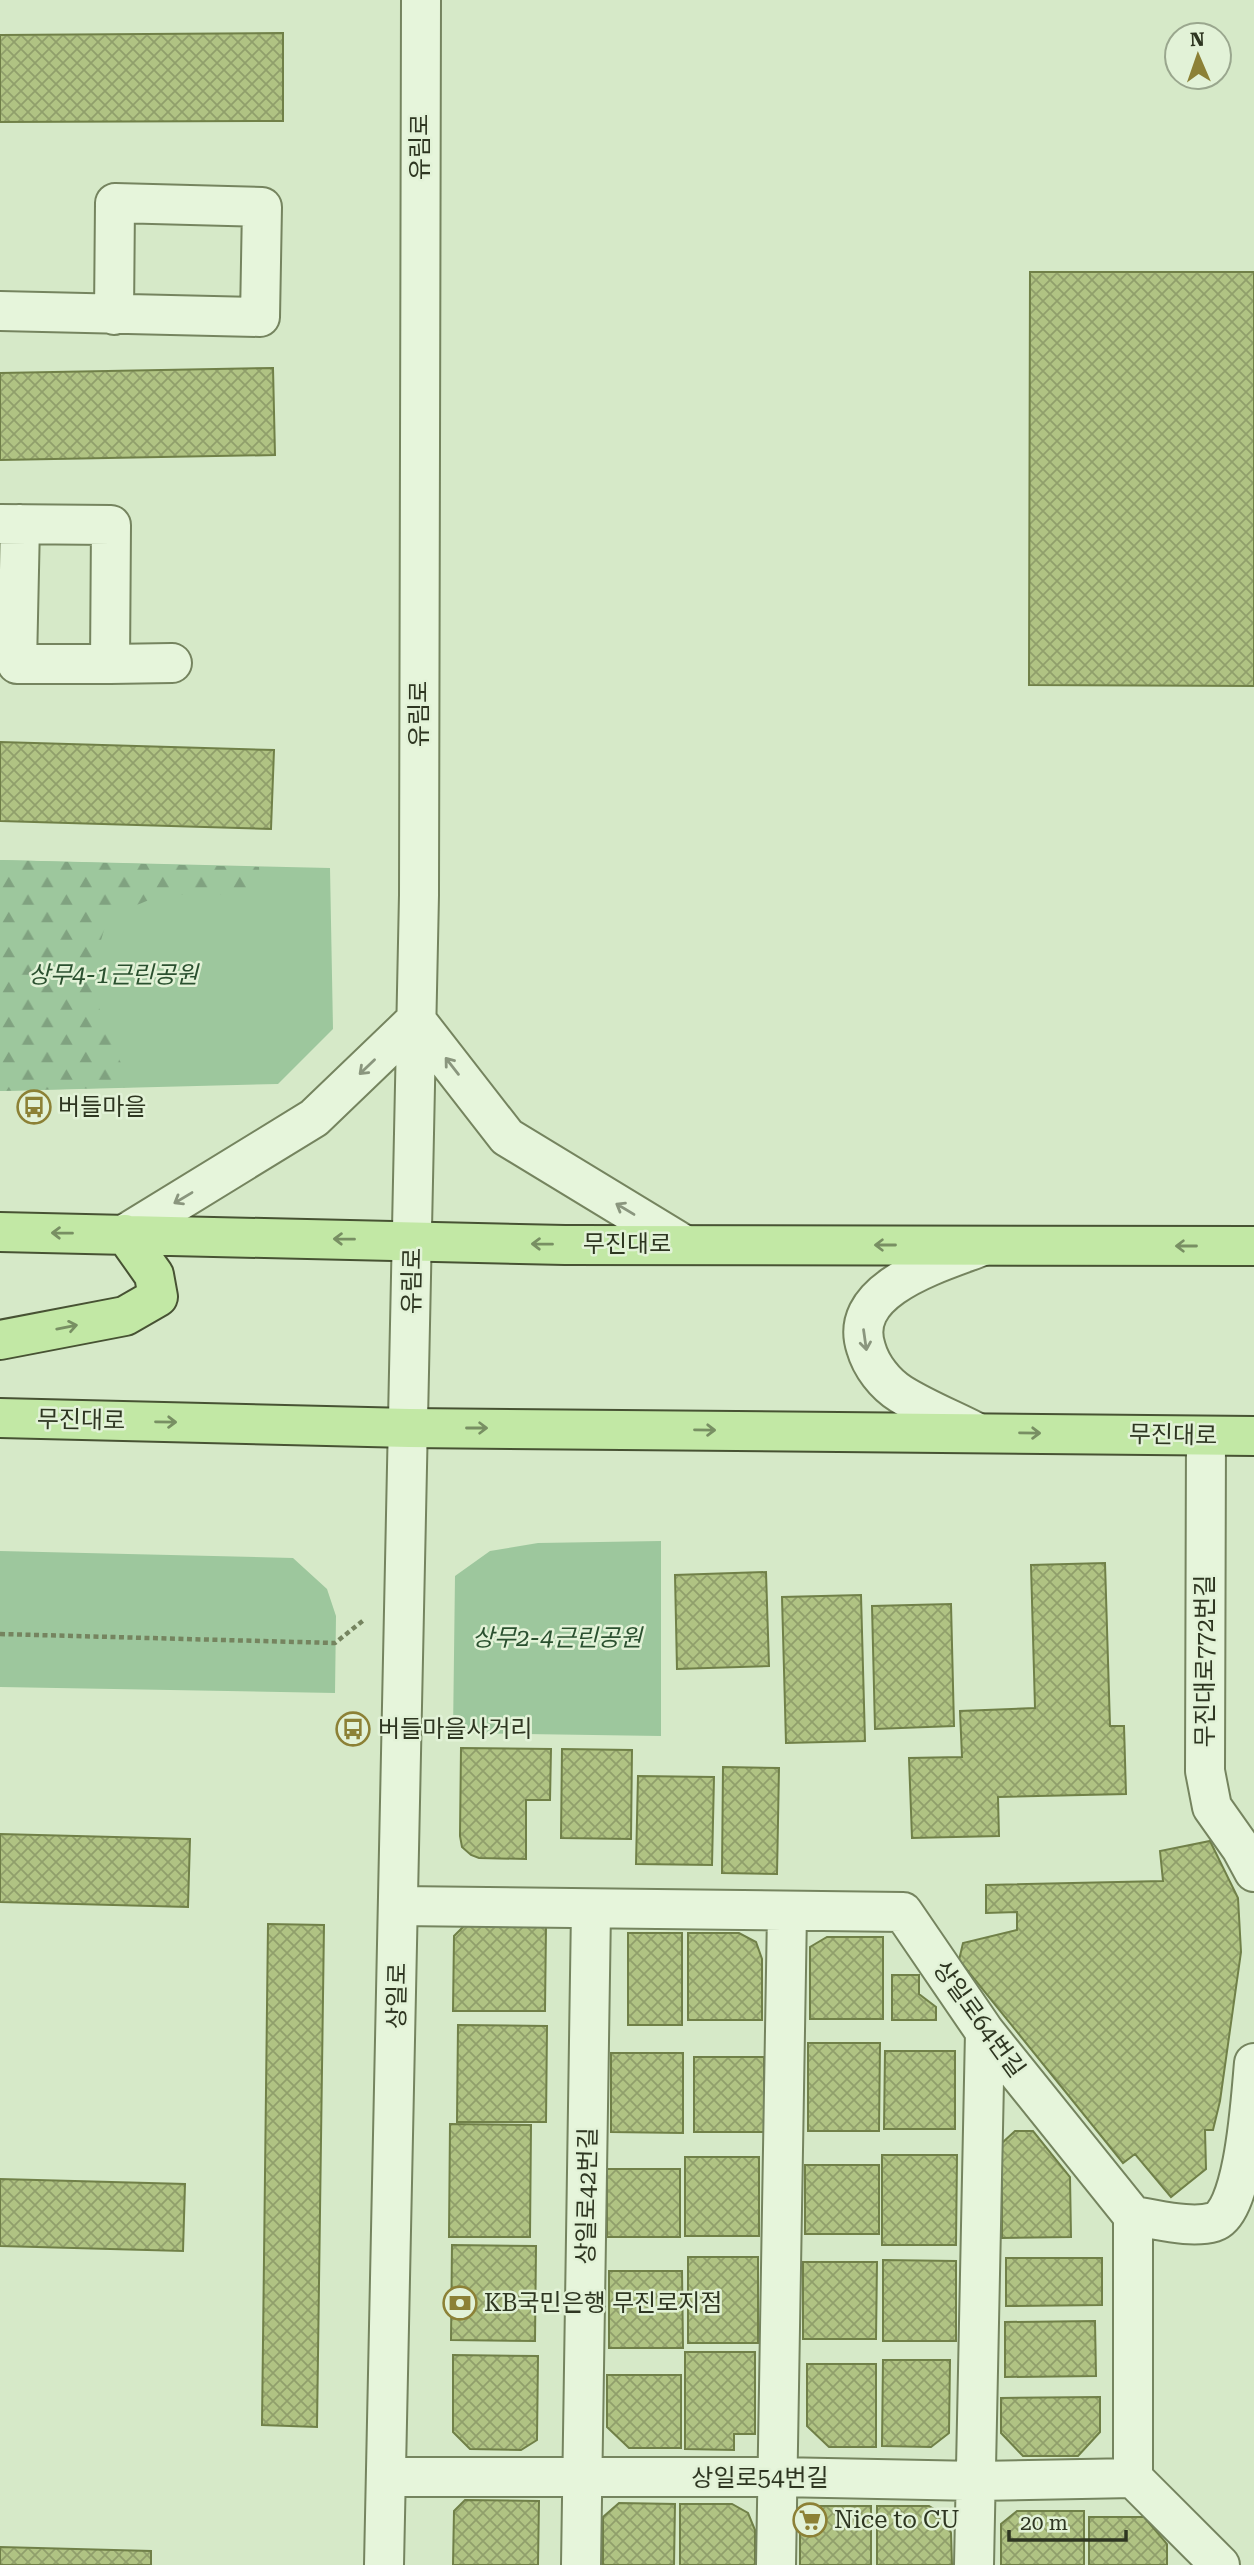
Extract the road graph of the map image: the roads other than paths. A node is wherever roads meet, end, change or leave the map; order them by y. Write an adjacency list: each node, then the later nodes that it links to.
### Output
1 (421, 0): 7 (street, 유림로)
2 (0, 311): 3 (street)
3 (114, 315): 3 (street)
4 (10, 524): 6 (street); 6 (street)
5 (172, 663): 6 (street)
6 (110, 664)
7 (416, 1020): 9 (street, one-way to 9); 10 (street, 유림로); 11 (street, one-way to 7)
8 (0, 1232): 9 (main road, 무진대로, one-way to 8)
9 (125, 1234): 10 (main road, 무진대로, one-way to 9); 14 (main road, one-way to 9)
10 (412, 1242): 11 (main road, 무진대로, one-way to 10); 16 (street, 유림로)
11 (683, 1244): 12 (main road, 무진대로, one-way to 11)
12 (985, 1245): 13 (main road, 무진대로, one-way to 12); 17 (street, one-way to 17)
13 (1254, 1246)
14 (0, 1340)
15 (0, 1418): 16 (main road, 무진대로, one-way to 16)
16 (409, 1428): 17 (main road, 무진대로, one-way to 17); 21 (street, 상일로)
17 (978, 1433): 18 (main road, 무진대로, one-way to 18)
18 (1206, 1436): 19 (main road, 무진대로); 20 (street, 무진대로772번길)
19 (1254, 1436)
20 (1254, 1872)
21 (399, 1906): 22 (street, 상일로64번길); 27 (street, 상일로)
22 (591, 1910): 23 (street, 상일로64번길); 29 (street, 상일로42번길)
23 (787, 1912): 24 (street, 상일로64번길); 28 (street)
24 (985, 2032): 26 (street, 상일로64번길); 31 (street)
25 (1254, 2063): 26 (street)
26 (1133, 2216): 30 (street)
27 (386, 2477): 29 (street, 상일로54번길); 33 (street, 상일로)
28 (778, 2477): 29 (street, 상일로54번길); 31 (street, 상일로54번길); 35 (street)
29 (583, 2478): 34 (street, 상일로42번길)
30 (1133, 2478): 31 (street, 상일로54번길); 32 (street)
31 (977, 2481): 36 (street)
32 (1206, 2558)
33 (384, 2565)
34 (581, 2565)
35 (776, 2565)
36 (974, 2565)

